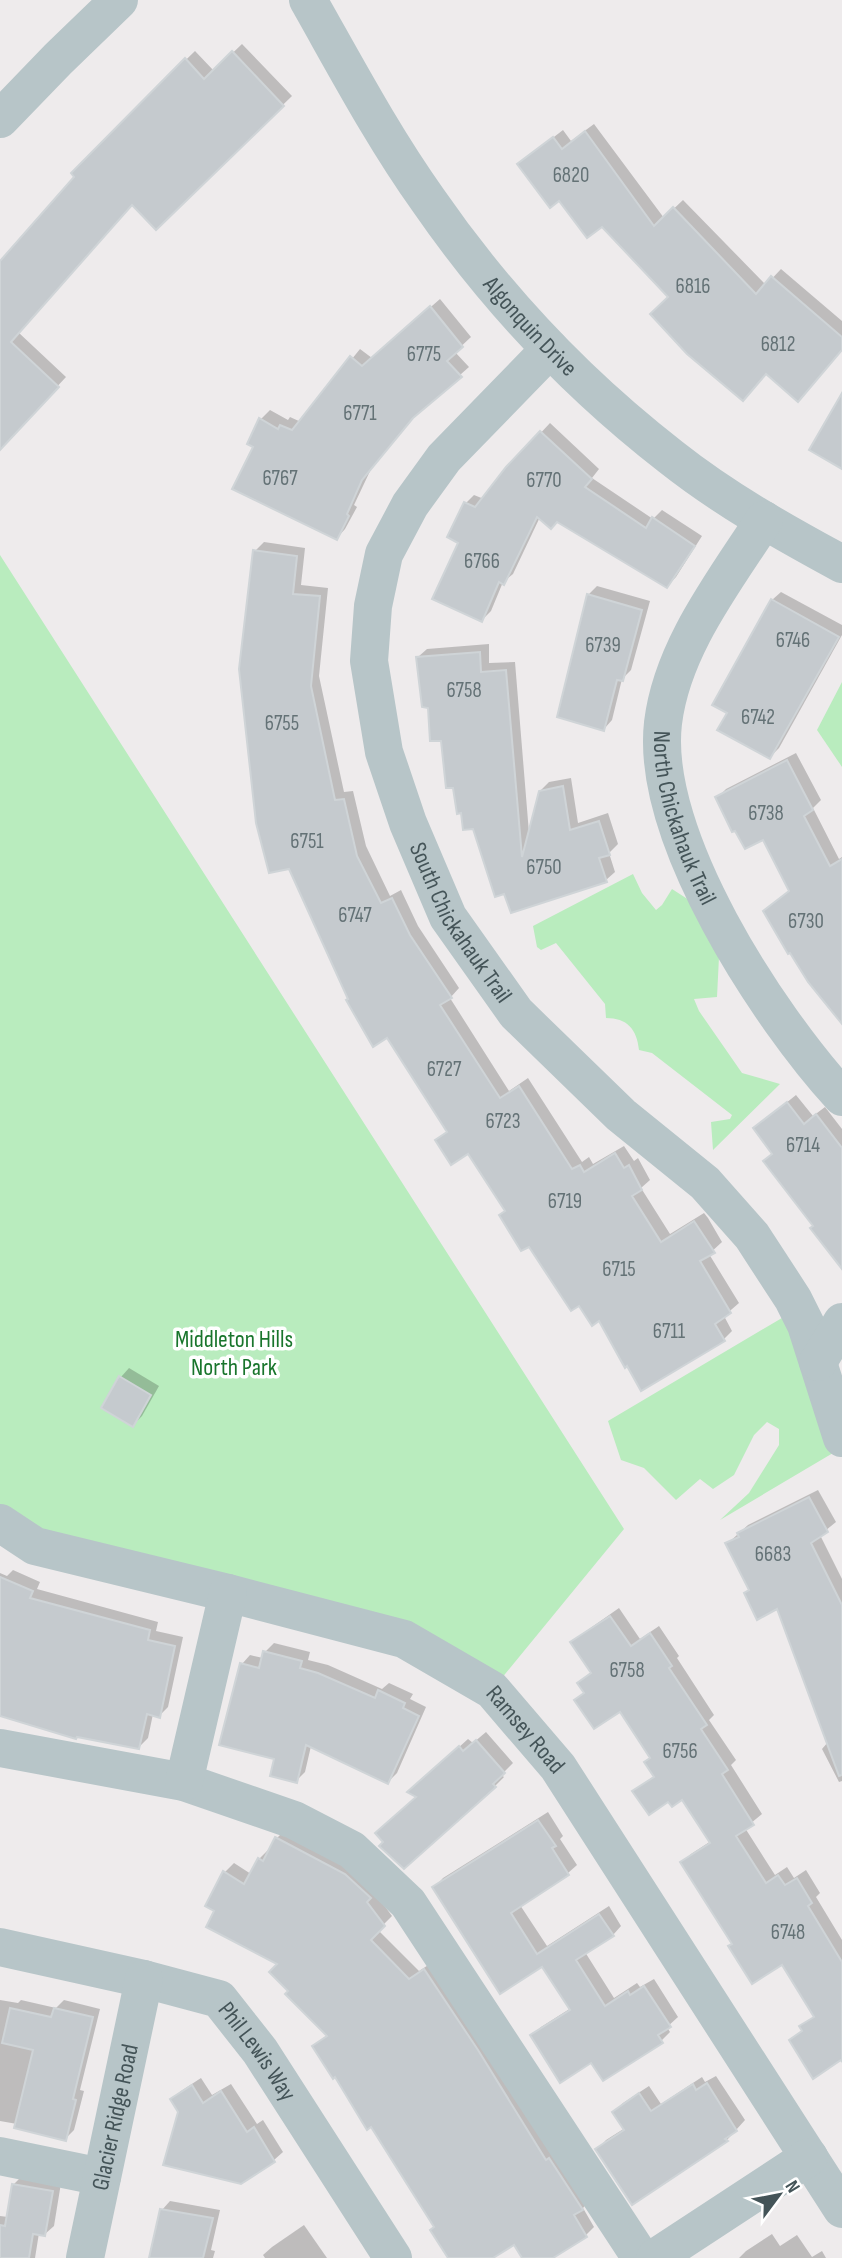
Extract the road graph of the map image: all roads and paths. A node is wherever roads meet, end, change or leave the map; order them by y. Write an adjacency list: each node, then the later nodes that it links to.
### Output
1 (119, 0): 3 (street)
2 (308, 0): 4 (street, Algonquin Drive)
3 (0, 118)
4 (550, 349): 5 (street, Algonquin Drive); 9 (street, South Chickahauk Trail)
5 (764, 520): 6 (street, Algonquin Drive); 7 (street, North Chickahauk Trail)
6 (842, 564)
7 (842, 1097)
8 (842, 1322): 9 (street)
9 (818, 1362): 10 (street, South Chickahauk Trail)
10 (842, 1438)
11 (0, 1523): 12 (street, Ramsey Road)
12 (228, 1593): 14 (street); 18 (street, Ramsey Road)
13 (0, 1748): 14 (street)
14 (184, 1782): 23 (street)
15 (0, 1947): 16 (street, Phil Lewis Way)
16 (144, 1979): 19 (street, Glacier Ridge Road); 22 (street, Phil Lewis Way)
17 (0, 2156): 19 (street)
18 (809, 2157): 20 (street, Ramsey Road); 24 (street)
19 (102, 2177): 21 (street, Glacier Ridge Road)
20 (842, 2208)
21 (85, 2258)
22 (393, 2258)
23 (641, 2258)
24 (655, 2258)

